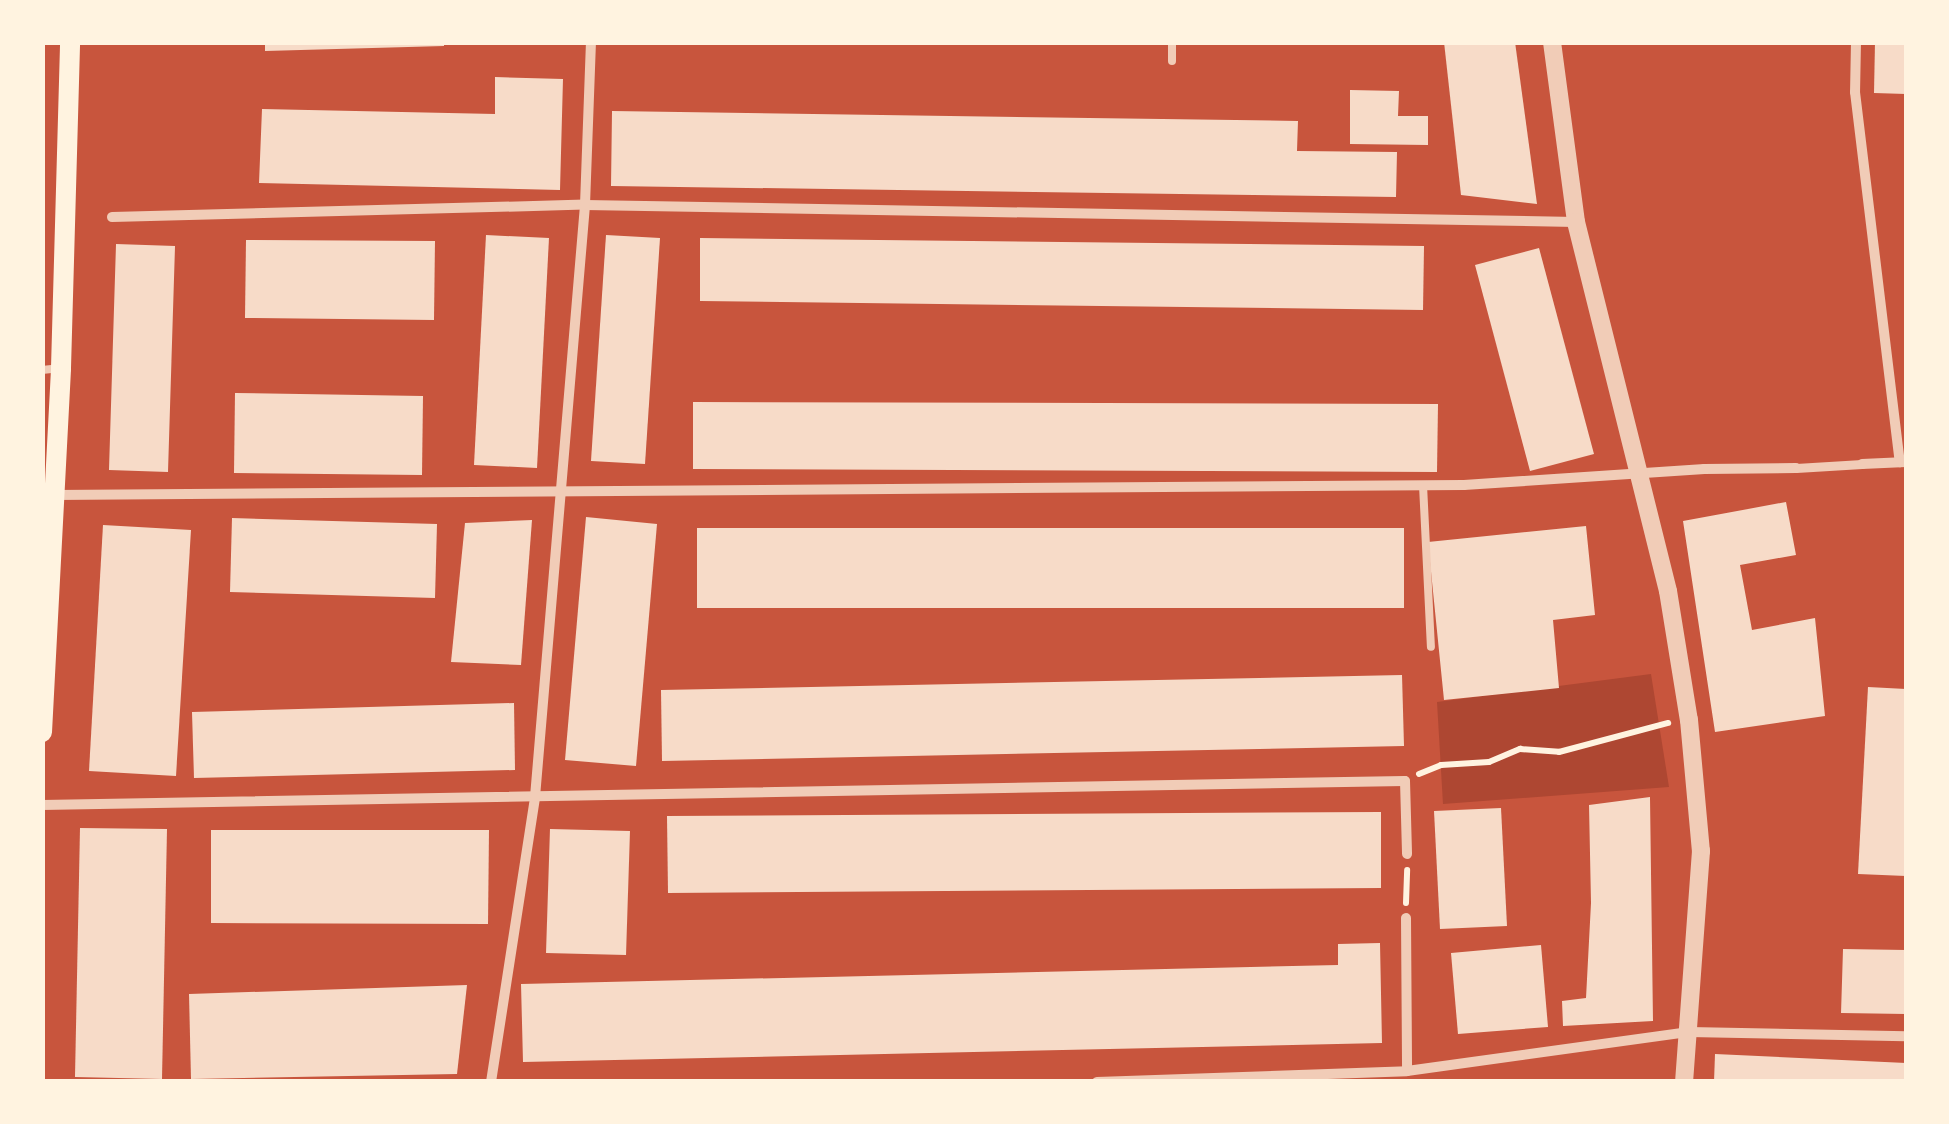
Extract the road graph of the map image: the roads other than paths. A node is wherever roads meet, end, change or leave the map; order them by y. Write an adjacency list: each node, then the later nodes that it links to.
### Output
1 (70, 42): 10 (main road)
2 (591, 42): 7 (street)
3 (1172, 42): 6 (lane)
4 (1552, 42): 9 (street)
5 (1856, 42): 11 (street)
6 (1172, 61)
7 (585, 205): 8 (street); 9 (street); 16 (street)
8 (112, 217)
9 (1576, 222): 14 (street)
10 (52, 369): 17 (main road)
11 (1903, 462): 12 (street)
12 (1862, 464): 13 (street)
13 (1796, 468): 14 (street)
14 (1640, 474): 15 (street); 24 (street)
15 (1424, 485): 16 (street); 18 (lane)
16 (563, 494): 17 (street); 20 (street)
17 (54, 495): 19 (main road)
18 (1432, 647)
19 (42, 732)
20 (535, 797): 21 (street); 22 (street); 27 (street)
21 (42, 804)
22 (1407, 854)
23 (1406, 918): 26 (street)
24 (1689, 1032): 25 (street); 26 (street); 29 (street)
25 (1906, 1036)
26 (1407, 1070): 28 (street)
27 (491, 1082)
28 (1097, 1082)
29 (1684, 1082)

